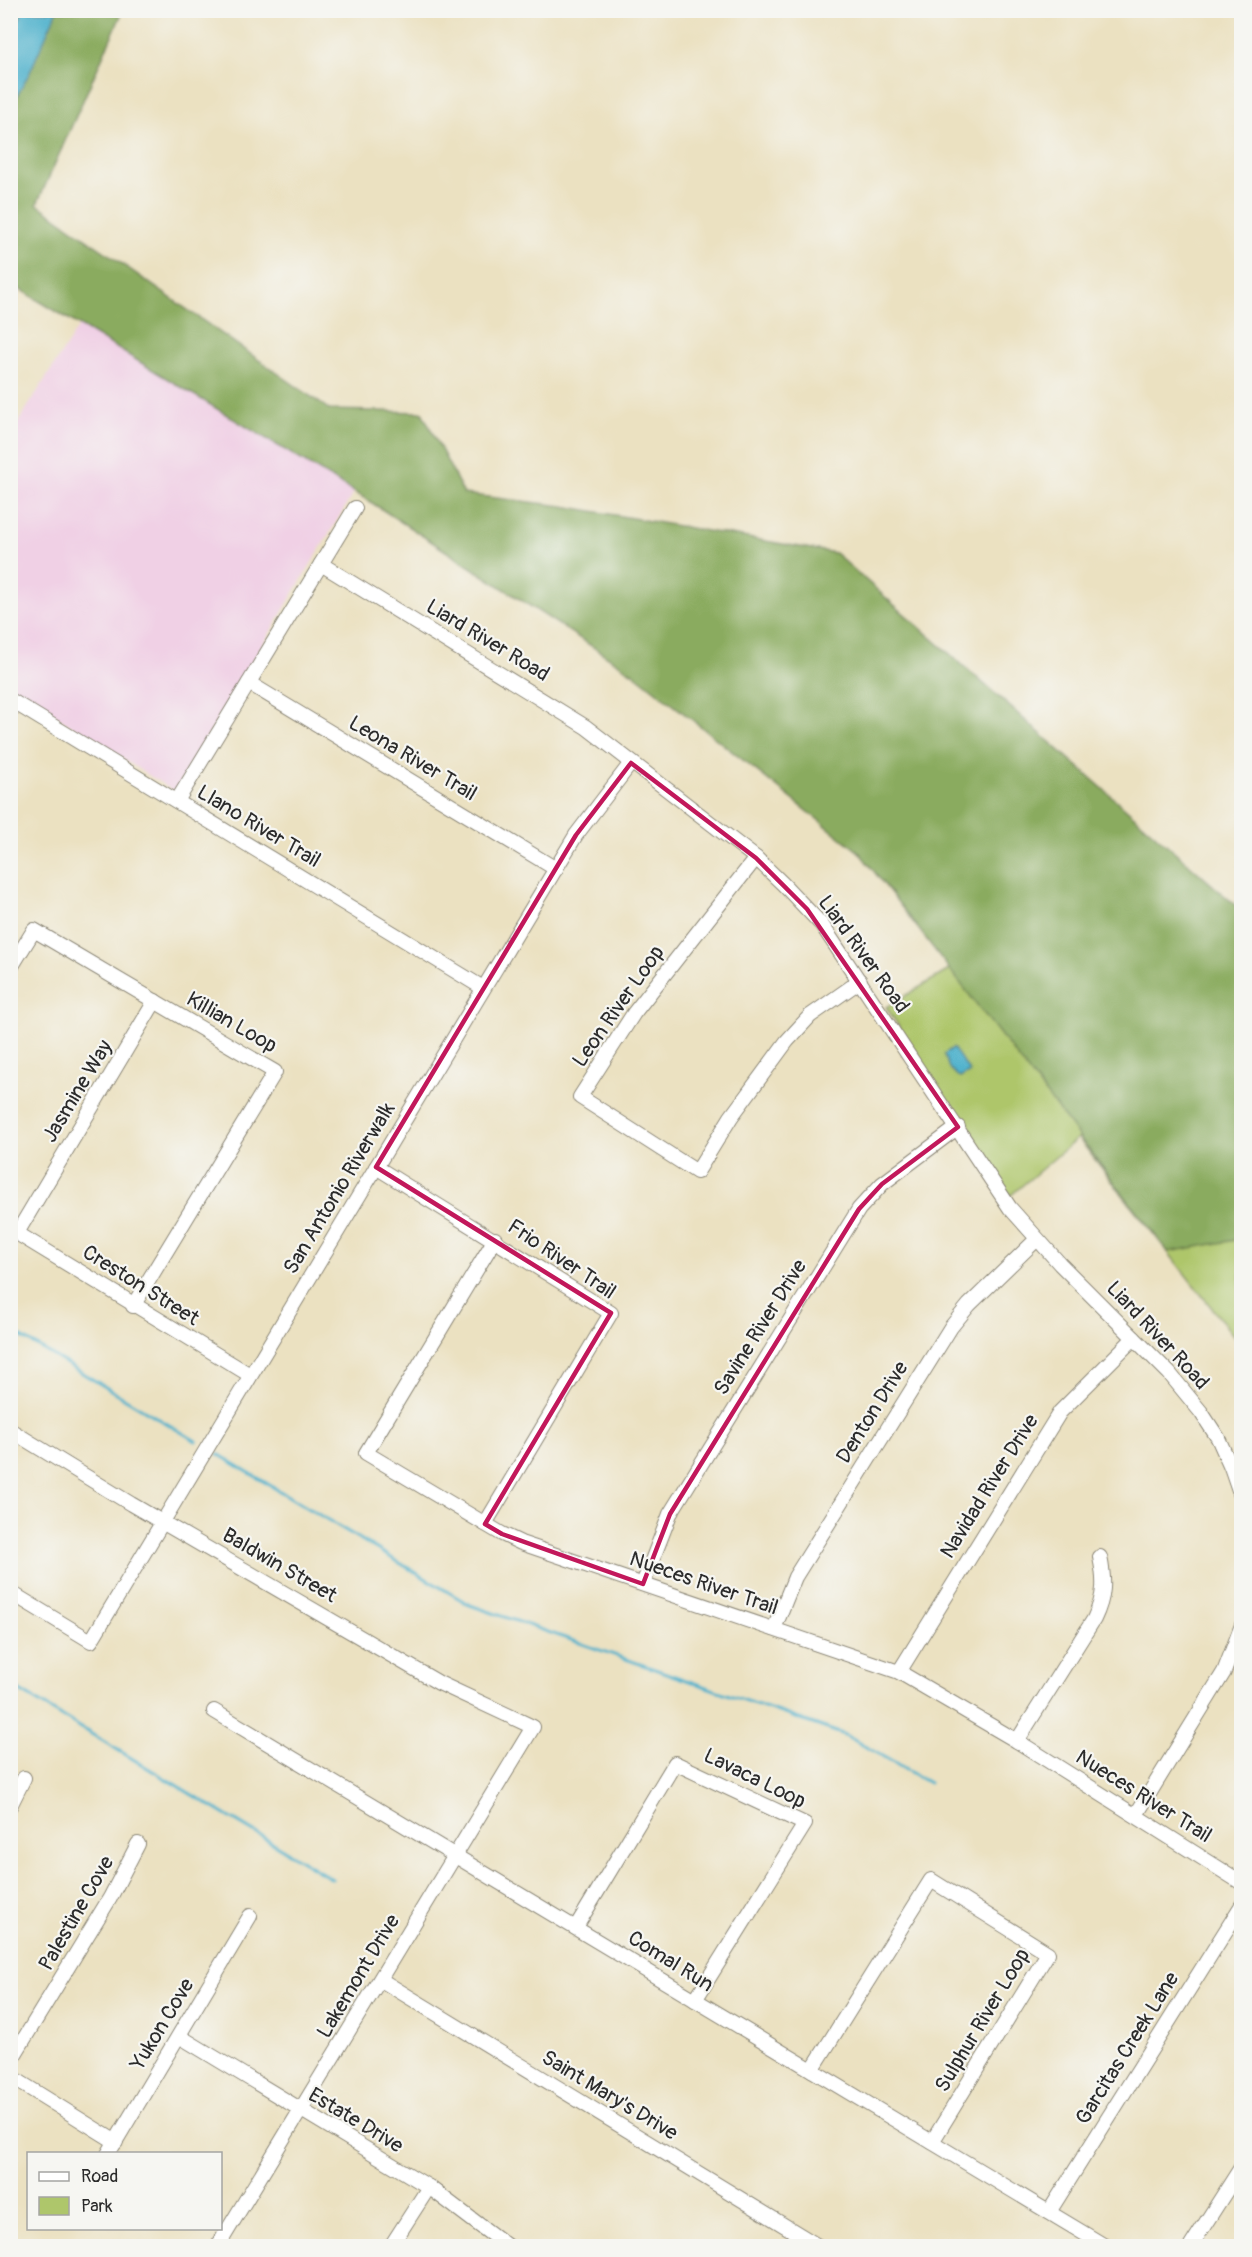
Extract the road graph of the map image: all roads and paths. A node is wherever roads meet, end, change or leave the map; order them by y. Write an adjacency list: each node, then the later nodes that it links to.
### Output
1 (355, 508): 2 (street)
2 (321, 564): 3 (street); 5 (street, Liard River Road)
3 (249, 683): 6 (street); 8 (street, Leona River Trail)
4 (11, 702): 6 (street, Llano River Trail)
5 (631, 763): 7 (street, Liard River Road); 8 (street, San Antonio Riverwalk)
6 (177, 801): 11 (street, Llano River Trail)
7 (756, 858): 10 (street, Liard River Road); 10 (street, Leon River Loop)
8 (556, 869): 11 (street, San Antonio Riverwalk)
9 (10, 969): 12 (street, Killian Loop)
10 (860, 981): 13 (street, Liard River Road)
11 (483, 988): 14 (street, San Antonio Riverwalk)
12 (154, 1001): 15 (street, Jasmine Way); 18 (street, Killian Loop)
13 (958, 1127): 17 (street, Liard River Road); 26 (street, Savine River Drive)
14 (376, 1167): 16 (street, Frio River Trail); 20 (street, San Antonio Riverwalk)
15 (14, 1231): 18 (street, Creston Street)
16 (495, 1239): 24 (street, Frio River Trail); 24 (street, Nueces River Trail)
17 (1037, 1239): 19 (street, Liard River Road); 29 (street, Denton Drive)
18 (133, 1306): 20 (street, Creston Street)
19 (1134, 1338): 22 (street, Liard River Road); 30 (street, Navidad River Drive)
20 (250, 1375): 23 (street, San Antonio Riverwalk)
21 (10, 1430): 23 (street, Baldwin Street)
22 (1242, 1499)
23 (162, 1523): 27 (street, San Antonio Riverwalk); 32 (street, Baldwin Street)
24 (485, 1524): 26 (street, Nueces River Trail)
25 (1100, 1557): 33 (street)
26 (643, 1584): 29 (street, Nueces River Trail)
27 (10, 1592)
28 (1242, 1625): 36 (street)
29 (774, 1629): 30 (street, Nueces River Trail)
30 (899, 1672): 33 (street, Nueces River Trail)
31 (214, 1711): 38 (street, Comal Run)
32 (533, 1727): 38 (street, Lakemont Drive)
33 (1017, 1741): 36 (street, Nueces River Trail)
34 (24, 1778): 35 (street)
35 (10, 1806)
36 (1136, 1815): 39 (street, Nueces River Trail)
37 (138, 1844): 46 (street, Palestine Cove)
38 (454, 1856): 42 (street, Comal Run); 43 (street, Lakemont Drive)
39 (1242, 1882)
40 (1242, 1905): 54 (street, Garcitas Creek Lane)
41 (250, 1916): 45 (street, Yukon Cove)
42 (576, 1927): 44 (street, Comal Run); 44 (street, Lavaca Loop)
43 (381, 1980): 49 (street, Lakemont Drive); 58 (street, Saint Mary's Drive)
44 (695, 2000): 47 (street, Comal Run)
45 (180, 2036): 49 (street, Estate Drive); 51 (street, Yukon Cove)
46 (10, 2062)
47 (812, 2070): 50 (street, Comal Run); 50 (street, Sulphur River Loop)
48 (10, 2076): 51 (street)
49 (301, 2112): 53 (street, Estate Drive); 55 (street, Lakemont Drive)
50 (932, 2142): 54 (street, Comal Run)
51 (112, 2148)
52 (1242, 2166): 60 (street)
53 (429, 2187): 56 (street); 57 (street, Estate Drive)
54 (1049, 2212): 59 (street, Comal Run)
55 (218, 2247)
56 (391, 2247)
57 (507, 2247)
58 (818, 2247)
59 (1105, 2247)
60 (1191, 2247)

